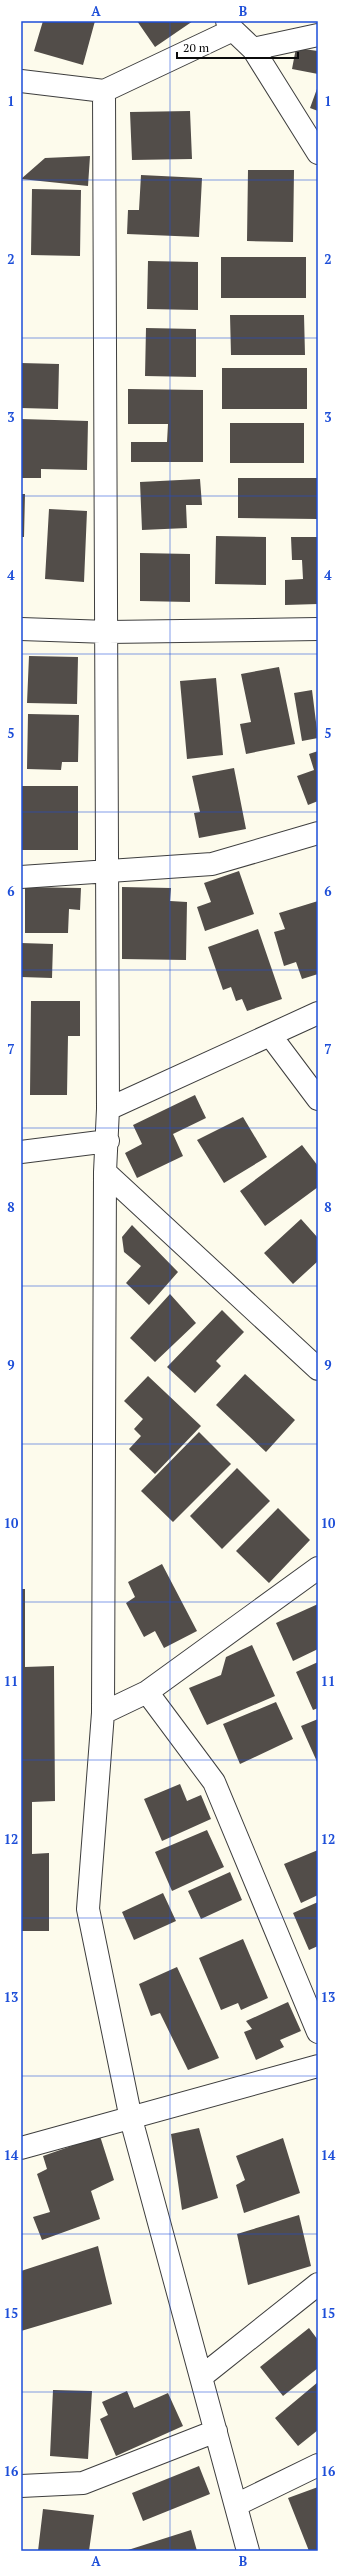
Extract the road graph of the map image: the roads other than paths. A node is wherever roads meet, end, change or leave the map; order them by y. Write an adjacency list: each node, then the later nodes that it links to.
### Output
1 (230, 26): 3 (street); 5 (street)
2 (318, 35): 3 (street)
3 (253, 49): 6 (street)
4 (21, 80): 5 (street)
5 (104, 91): 9 (street)
6 (318, 153)
7 (21, 629): 9 (street)
8 (318, 629): 9 (street)
9 (108, 632): 11 (street)
10 (318, 833): 11 (street)
11 (108, 873): 12 (street); 16 (street)
12 (21, 877)
13 (318, 1013): 14 (street)
14 (270, 1035): 15 (street); 16 (street)
15 (318, 1099)
16 (108, 1109): 17 (street)
17 (108, 1141): 18 (street); 19 (street)
18 (21, 1152)
19 (105, 1172): 20 (street); 23 (street)
20 (318, 1369)
21 (318, 1568): 22 (street)
22 (147, 1692): 23 (street); 24 (street)
23 (103, 1713): 26 (street)
24 (318, 2032)
25 (318, 2066): 26 (street)
26 (131, 2119): 27 (street); 29 (street)
27 (21, 2148)
28 (318, 2284): 29 (street)
29 (201, 2377): 30 (street)
30 (216, 2431): 32 (street); 33 (street)
31 (318, 2465): 33 (street)
32 (21, 2486)
33 (236, 2505): 34 (street)
34 (248, 2551)

